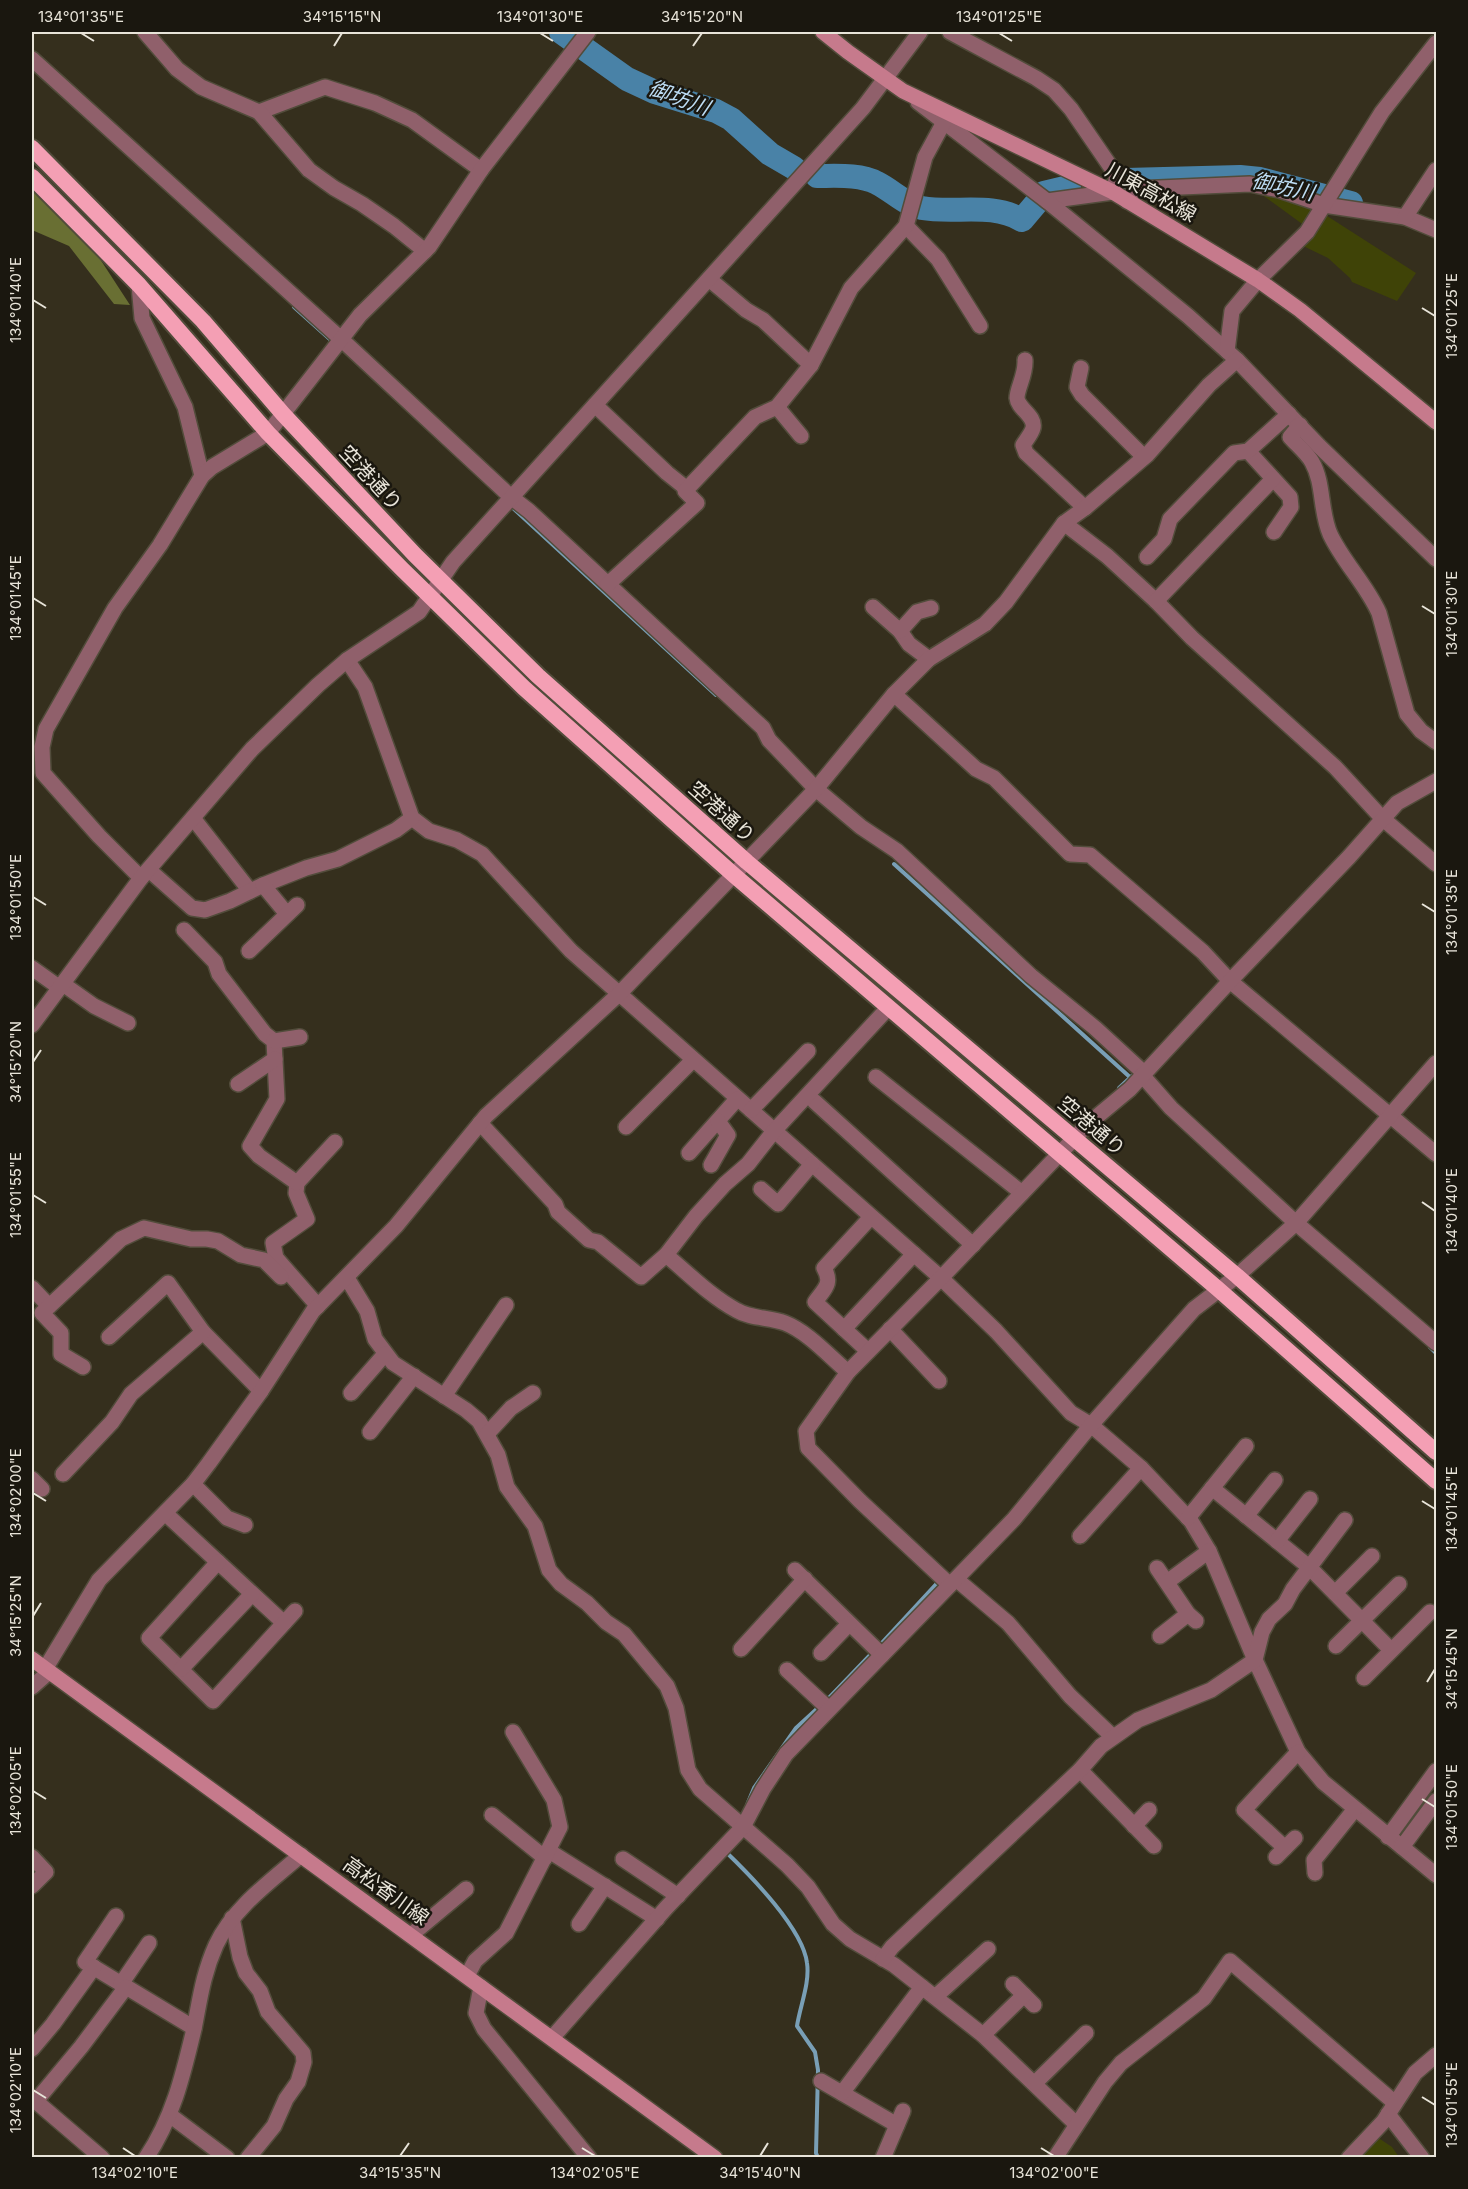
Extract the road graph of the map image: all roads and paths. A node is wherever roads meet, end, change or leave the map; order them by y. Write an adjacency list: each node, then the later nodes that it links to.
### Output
1 (145, 32): 10 (street)
2 (824, 32): 8 (main road, 川東高松線)
3 (920, 32): 8 (street)
4 (950, 32): 16 (street)
5 (583, 38): 13 (street)
6 (1437, 43): 17 (street)
7 (32, 59): 28 (street)
8 (885, 79): 9 (main road, 川東高松線); 24 (street)
9 (903, 91): 11 (street); 16 (main road, 川東高松線)
10 (259, 112): 13 (street); 23 (street)
11 (944, 122): 18 (street); 21 (street)
12 (32, 148): 35 (highway, 空港通り)
13 (481, 170): 23 (street)
14 (1437, 170): 20 (street)
15 (32, 177): 26 (highway, 空港通り)
16 (1113, 192): 18 (street); 19 (main road, 川東高松線)
17 (1327, 199): 19 (street); 20 (street); 25 (street)
18 (1047, 201): 29 (street)
19 (1127, 201): 25 (main road, 川東高松線)
20 (1407, 214): 22 (street)
21 (906, 226): 27 (street); 31 (street)
22 (1437, 230)
23 (425, 251): 28 (street)
24 (709, 279): 31 (street); 33 (street)
25 (1258, 280): 29 (street); 37 (main road, 川東高松線)
26 (139, 285): 38 (highway, 空港通り); 42 (street)
27 (980, 326)
28 (341, 339): 35 (street); 45 (street)
29 (1232, 356): 36 (street); 41 (street)
30 (1025, 360): 46 (street)
31 (811, 365): 34 (street)
32 (1081, 368): 41 (street)
33 (595, 405): 44 (street); 45 (street)
34 (777, 407): 39 (street); 44 (street)
35 (283, 414): 38 (street); 51 (highway, 空港通り)
36 (1294, 420): 40 (street); 50 (street); 61 (street)
37 (1437, 422)
38 (268, 433): 42 (street); 53 (highway, 空港通り)
39 (801, 436)
40 (1248, 451): 43 (street); 49 (street)
41 (1144, 457): 46 (street)
42 (202, 476): 69 (street)
43 (1273, 479): 48 (street); 54 (street)
44 (687, 489): 52 (street)
45 (511, 497): 51 (street); 52 (street)
46 (1084, 508): 47 (street)
47 (1064, 523): 54 (street); 58 (street)
48 (1274, 532)
49 (1147, 557)
50 (1437, 559)
51 (440, 580): 53 (street); 67 (highway, 空港通り)
52 (608, 584): 63 (street)
53 (430, 595): 59 (street); 70 (highway, 空港通り)
54 (1156, 601): 66 (street)
55 (873, 607): 57 (street)
56 (931, 608): 57 (street)
57 (900, 631): 58 (street)
58 (929, 659): 60 (street)
59 (347, 660): 64 (street); 65 (street)
60 (894, 694): 63 (street); 75 (street)
61 (1437, 742)
62 (1437, 781): 66 (street)
63 (816, 789): 67 (street); 87 (street)
64 (193, 818): 69 (street); 71 (street)
65 (412, 818): 71 (street); 77 (street)
66 (1382, 818): 68 (street); 75 (street)
67 (747, 862): 70 (street); 98 (highway, 空港通り)
68 (1437, 864)
69 (145, 874): 71 (street); 76 (street)
70 (735, 876): 77 (street); 78 (highway, 空港通り)
71 (256, 888): 73 (street)
72 (184, 930): 82 (street)
73 (249, 951)
74 (32, 968): 76 (street)
75 (1230, 981): 87 (street); 93 (street)
76 (62, 986): 79 (street); 80 (street)
77 (620, 993): 85 (street); 95 (street)
78 (888, 1008): 97 (street); 102 (highway, 空港通り)
79 (128, 1023)
80 (32, 1025)
81 (300, 1037): 82 (street)
82 (274, 1041): 84 (street)
83 (808, 1051): 92 (street)
84 (275, 1059): 89 (street); 105 (street)
85 (693, 1060): 90 (street); 96 (street)
86 (1437, 1064): 93 (street)
87 (1143, 1074): 98 (street); 109 (street)
88 (876, 1077): 107 (street)
89 (238, 1084)
90 (737, 1099): 92 (street); 94 (street)
91 (814, 1101): 110 (street)
92 (751, 1110): 97 (street)
93 (1391, 1114): 101 (street); 109 (street)
94 (717, 1121): 100 (street); 104 (street)
95 (480, 1123): 112 (street); 114 (street)
96 (626, 1127)
97 (774, 1131): 103 (street); 112 (street)
98 (1074, 1139): 102 (street); 113 (highway, 空港通り)
99 (335, 1142): 105 (street)
100 (689, 1153)
101 (1437, 1154)
102 (1060, 1155): 107 (street); 117 (highway, 空港通り)
103 (812, 1164): 106 (street); 108 (street)
104 (711, 1165)
105 (297, 1183): 120 (street)
106 (760, 1189)
107 (1022, 1193): 110 (street)
108 (872, 1217): 111 (street); 121 (street)
109 (1296, 1223): 113 (street); 125 (street)
110 (973, 1245): 115 (street)
111 (914, 1254): 115 (street); 121 (street)
112 (666, 1255): 129 (street)
113 (1237, 1276): 117 (street); 140 (highway, 空港通り)
114 (347, 1278): 120 (street); 127 (street)
115 (941, 1278): 122 (street); 136 (street)
116 (32, 1288): 119 (street)
117 (1218, 1289): 136 (street); 144 (highway, 空港通り)
118 (506, 1305): 135 (street)
119 (50, 1306): 120 (street); 128 (street)
120 (316, 1308): 132 (street)
121 (844, 1329): 126 (street)
122 (890, 1329): 126 (street); 131 (street)
123 (203, 1332): 124 (street); 132 (street); 142 (street)
124 (109, 1337)
125 (1437, 1343)
126 (868, 1351): 129 (street)
127 (385, 1354): 130 (street); 133 (street)
128 (83, 1367)
129 (848, 1372): 160 (street)
130 (414, 1376): 135 (street); 137 (street)
131 (939, 1381)
132 (261, 1391): 145 (street)
133 (351, 1393)
134 (533, 1393): 138 (street)
135 (444, 1396): 138 (street)
136 (1091, 1425): 141 (street); 160 (street)
137 (369, 1432)
138 (487, 1434): 193 (street)
139 (1246, 1446): 146 (street)
140 (1437, 1452)
141 (1141, 1468): 150 (street); 153 (street)
142 (63, 1474)
143 (1275, 1480): 149 (street)
144 (1437, 1481)
145 (193, 1484): 148 (street); 152 (street)
146 (1212, 1488): 149 (street); 150 (street)
147 (1310, 1499): 154 (street)
148 (165, 1513): 157 (street); 180 (street)
149 (1246, 1516): 154 (street)
150 (1188, 1518): 155 (street)
151 (1345, 1520): 158 (street)
152 (245, 1525)
153 (1080, 1536)
154 (1277, 1541): 158 (street)
155 (1209, 1551): 161 (street); 177 (street)
156 (1372, 1556): 163 (street)
157 (218, 1562): 164 (street); 178 (street)
158 (1309, 1567): 163 (street); 177 (street)
159 (1157, 1569): 161 (street)
160 (953, 1582): 174 (street); 185 (street)
161 (1167, 1582): 170 (street)
162 (1399, 1584): 167 (street)
163 (1335, 1593): 167 (street)
164 (252, 1594): 168 (street); 178 (street)
165 (1434, 1606): 173 (street)
166 (295, 1611): 168 (street)
167 (1362, 1621): 171 (street); 173 (street)
168 (284, 1623): 178 (street)
169 (849, 1624): 172 (street); 174 (street); 175 (street)
170 (1160, 1636)
171 (1336, 1646)
172 (741, 1649)
173 (1391, 1650): 181 (street)
174 (878, 1651): 183 (street)
175 (820, 1653)
176 (32, 1659): 180 (main road, 高松香川線)
177 (1255, 1660): 185 (street); 186 (street)
178 (182, 1670)
179 (788, 1670): 183 (street)
180 (47, 1671): 182 (street); 200 (main road, 高松香川線)
181 (1364, 1678)
182 (32, 1687)
183 (825, 1706): 193 (street)
184 (513, 1732): 199 (street)
185 (1113, 1737): 187 (street)
186 (1298, 1752): 190 (street); 198 (street)
187 (1080, 1770): 194 (street); 216 (street)
188 (1437, 1771): 195 (street)
189 (1437, 1801): 197 (street)
190 (1355, 1809): 195 (street); 203 (street)
191 (1149, 1810): 194 (street)
192 (492, 1815): 199 (street)
193 (740, 1824): 208 (street); 216 (street)
194 (1134, 1826): 196 (street)
195 (1388, 1837): 197 (street)
196 (1154, 1846)
197 (1402, 1847): 204 (street)
198 (1286, 1848)
199 (547, 1854): 206 (street); 218 (street)
200 (301, 1855): 210 (street); 213 (main road, 高松香川線)
201 (32, 1857): 205 (street)
202 (623, 1860): 208 (street)
203 (1315, 1872)
204 (1437, 1875)
205 (32, 1886)
206 (605, 1886): 211 (street); 212 (street)
207 (466, 1889): 213 (street)
208 (678, 1896): 211 (street)
209 (116, 1916): 217 (street)
210 (232, 1918): 224 (street); 240 (street)
211 (657, 1919): 227 (street)
212 (579, 1924)
213 (411, 1935): 218 (main road, 高松香川線)
214 (149, 1943): 219 (street)
215 (988, 1948): 223 (street)
216 (883, 1959): 221 (street)
217 (94, 1967): 219 (street); 228 (street)
218 (467, 1976): 220 (main road, 高松香川線)
219 (123, 1985): 224 (street); 233 (street)
220 (481, 1987): 227 (main road, 高松香川線); 241 (street)
221 (922, 1987): 223 (street); 232 (street)
222 (1024, 1995): 226 (street)
223 (934, 1997): 226 (street)
224 (194, 2028): 235 (street)
225 (1086, 2033): 231 (street)
226 (983, 2035): 231 (street)
227 (552, 2038): 242 (main road, 高松香川線)
228 (32, 2049)
229 (1437, 2055): 234 (street)
230 (821, 2081): 232 (street)
231 (1035, 2083): 236 (street)
232 (842, 2093): 243 (street)
233 (34, 2099): 237 (street)
234 (1392, 2108): 236 (street); 245 (street); 246 (street)
235 (171, 2116): 238 (street); 239 (street)
236 (1076, 2124): 244 (street)
237 (102, 2157)
238 (146, 2157)
239 (227, 2157)
240 (248, 2157)
241 (589, 2157)
242 (715, 2157)
243 (883, 2157)
244 (1055, 2157)
245 (1349, 2157)
246 (1422, 2157)

